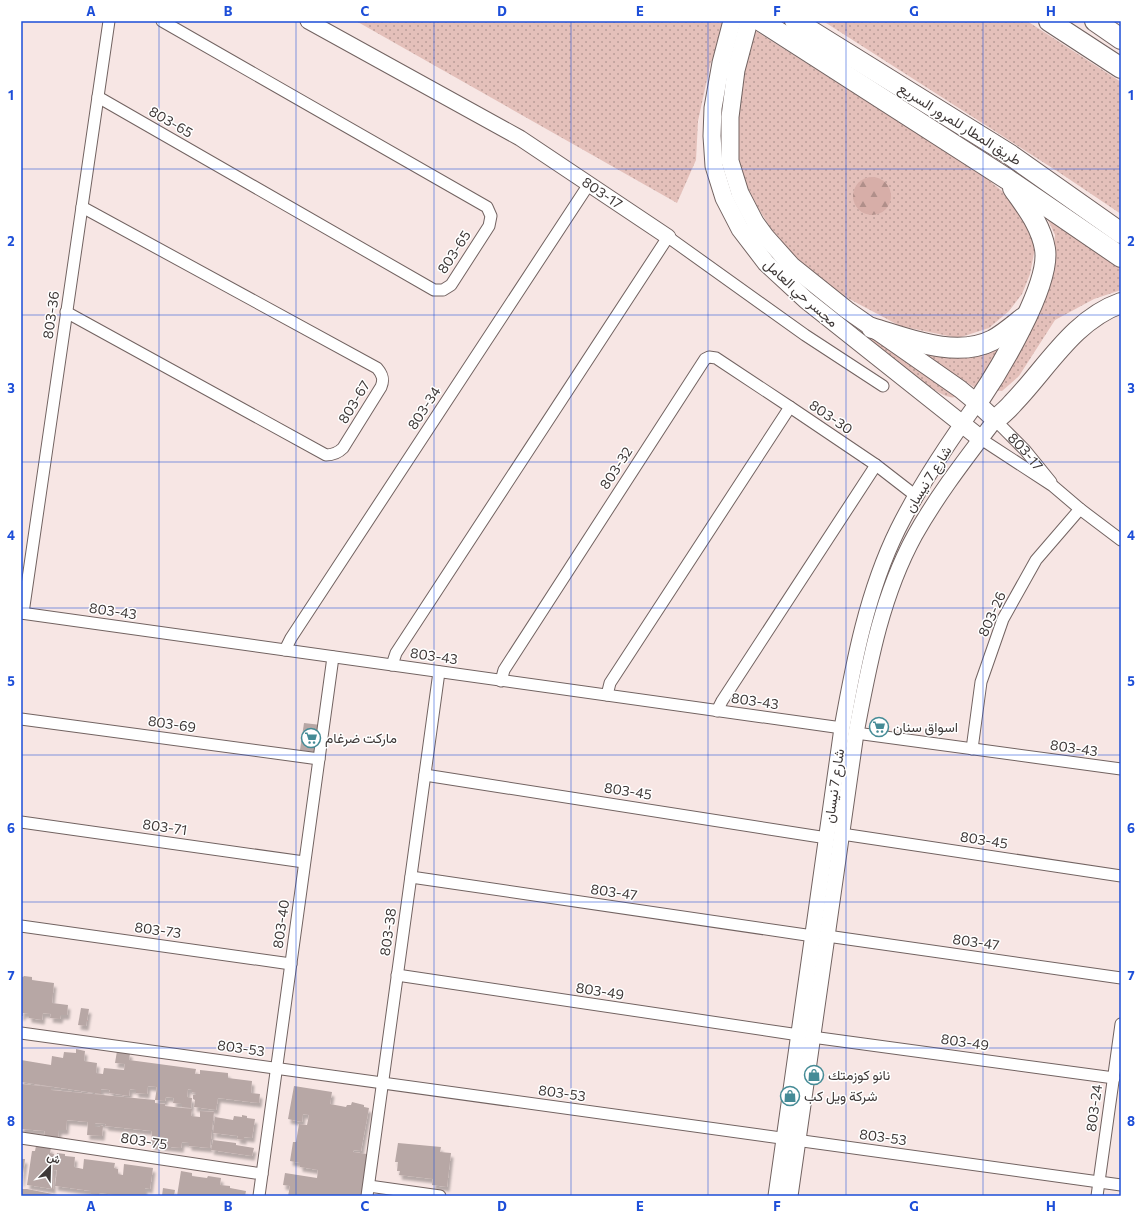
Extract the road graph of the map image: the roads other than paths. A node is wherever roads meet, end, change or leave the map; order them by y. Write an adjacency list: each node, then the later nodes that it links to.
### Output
1 (109, 21): 12 (street, 803-36)
2 (162, 21): 12 (street, 803-65)
3 (308, 21): 14 (street, 803-17)
4 (732, 21): 27 (main road, مجسر حي العامل)
5 (749, 21): 22 (main road, مجسر حي العامل)
6 (761, 21): 13 (highway)
7 (795, 21): 16 (highway, طريق المطار للمرور السريع)
8 (1049, 21): 11 (highway)
9 (1095, 21): 10 (highway)
10 (1121, 39)
11 (1121, 68)
12 (98, 97): 15 (street, 803-36)
13 (1007, 179): 18 (highway); 21 (highway)
14 (589, 184): 17 (street, 803-17); 35 (street, 803-34)
15 (82, 207): 20 (street, 803-36); 20 (street, 803-67)
16 (1121, 232)
17 (668, 237): 23 (street, 803-17); 37 (street)
18 (1121, 257)
19 (1121, 303): 26 (highway)
20 (66, 312): 34 (street, 803-36)
21 (1029, 313): 22 (highway); 24 (highway)
22 (872, 328): 24 (main road, مجسر حي العامل)
23 (883, 386)
24 (977, 403): 26 (main road, مجسر حي العامل); 27 (street, شارع 7 نيسان)
25 (790, 407): 29 (street, 803-30); 39 (street, 803-32); 40 (street, 803-30)
26 (995, 420): 28 (street, شارع 7 نيسان); 30 (street, 803-17)
27 (962, 424): 28 (main road, مجسر حي العامل); 31 (street, شارع 7 نيسان)
28 (981, 439): 30 (street, 803-17); 43 (street, شارع 7 نيسان)
29 (876, 465): 31 (street, 803-30); 41 (street)
30 (1053, 486): 32 (street, 803-17)
31 (916, 496): 43 (street, شارع 7 نيسان)
32 (1080, 509): 33 (street, 803-17); 44 (street, 803-26)
33 (1121, 540)
34 (22, 613): 35 (street, 803-43)
35 (285, 650): 36 (street, 803-43)
36 (332, 657): 37 (street, 803-43); 45 (street, 803-40)
37 (392, 665): 38 (street, 803-43)
38 (439, 672): 39 (street, 803-43); 47 (street, 803-38)
39 (501, 680): 40 (street, 803-43)
40 (607, 695): 41 (street, 803-43)
41 (717, 711): 43 (street, 803-43)
42 (21, 720): 45 (street, 803-69)
43 (849, 731): 44 (street, 803-43); 49 (street, شارع 7 نيسان); 50 (street, شارع 7 نيسان)
44 (972, 749): 46 (street, 803-43)
45 (319, 759): 51 (street, 803-40)
46 (1121, 770)
47 (425, 774): 50 (street, 803-45); 53 (street, 803-38)
48 (21, 822): 51 (street, 803-71)
49 (842, 834): 52 (street, 803-45); 55 (street, شارع 7 نيسان)
50 (827, 838): 55 (street, شارع 7 نيسان)
51 (304, 862): 56 (street, 803-40)
52 (1121, 876)
53 (411, 877): 55 (street, 803-47); 57 (street, 803-38)
54 (21, 926): 56 (street, 803-73)
55 (820, 936): 58 (street, 803-47); 61 (street, شارع 7 نيسان)
56 (291, 964): 62 (street, 803-40)
57 (397, 975): 61 (street, 803-49); 64 (street, 803-38)
58 (1121, 978)
59 (1121, 1024): 63 (street, 803-24)
60 (21, 1033): 62 (street, 803-53)
61 (806, 1036): 63 (street, 803-49); 66 (street, شارع 7 نيسان)
62 (276, 1068): 64 (street, 803-53); 67 (street, 803-40)
63 (1114, 1078): 68 (street, 803-24)
64 (383, 1083): 66 (street, 803-53); 70 (street, 803-38)
65 (21, 1138): 67 (street, 803-75)
66 (791, 1139): 68 (street, 803-53); 73 (street, شارع 7 نيسان); 74 (street, شارع 7 نيسان)
67 (262, 1174): 71 (street, 803-40)
68 (1099, 1182): 69 (street, 803-53); 75 (street, 803-24)
69 (1121, 1185)
70 (368, 1191): 72 (street)
71 (259, 1196)
72 (440, 1196)
73 (776, 1196)
74 (790, 1196)
75 (1097, 1196)

